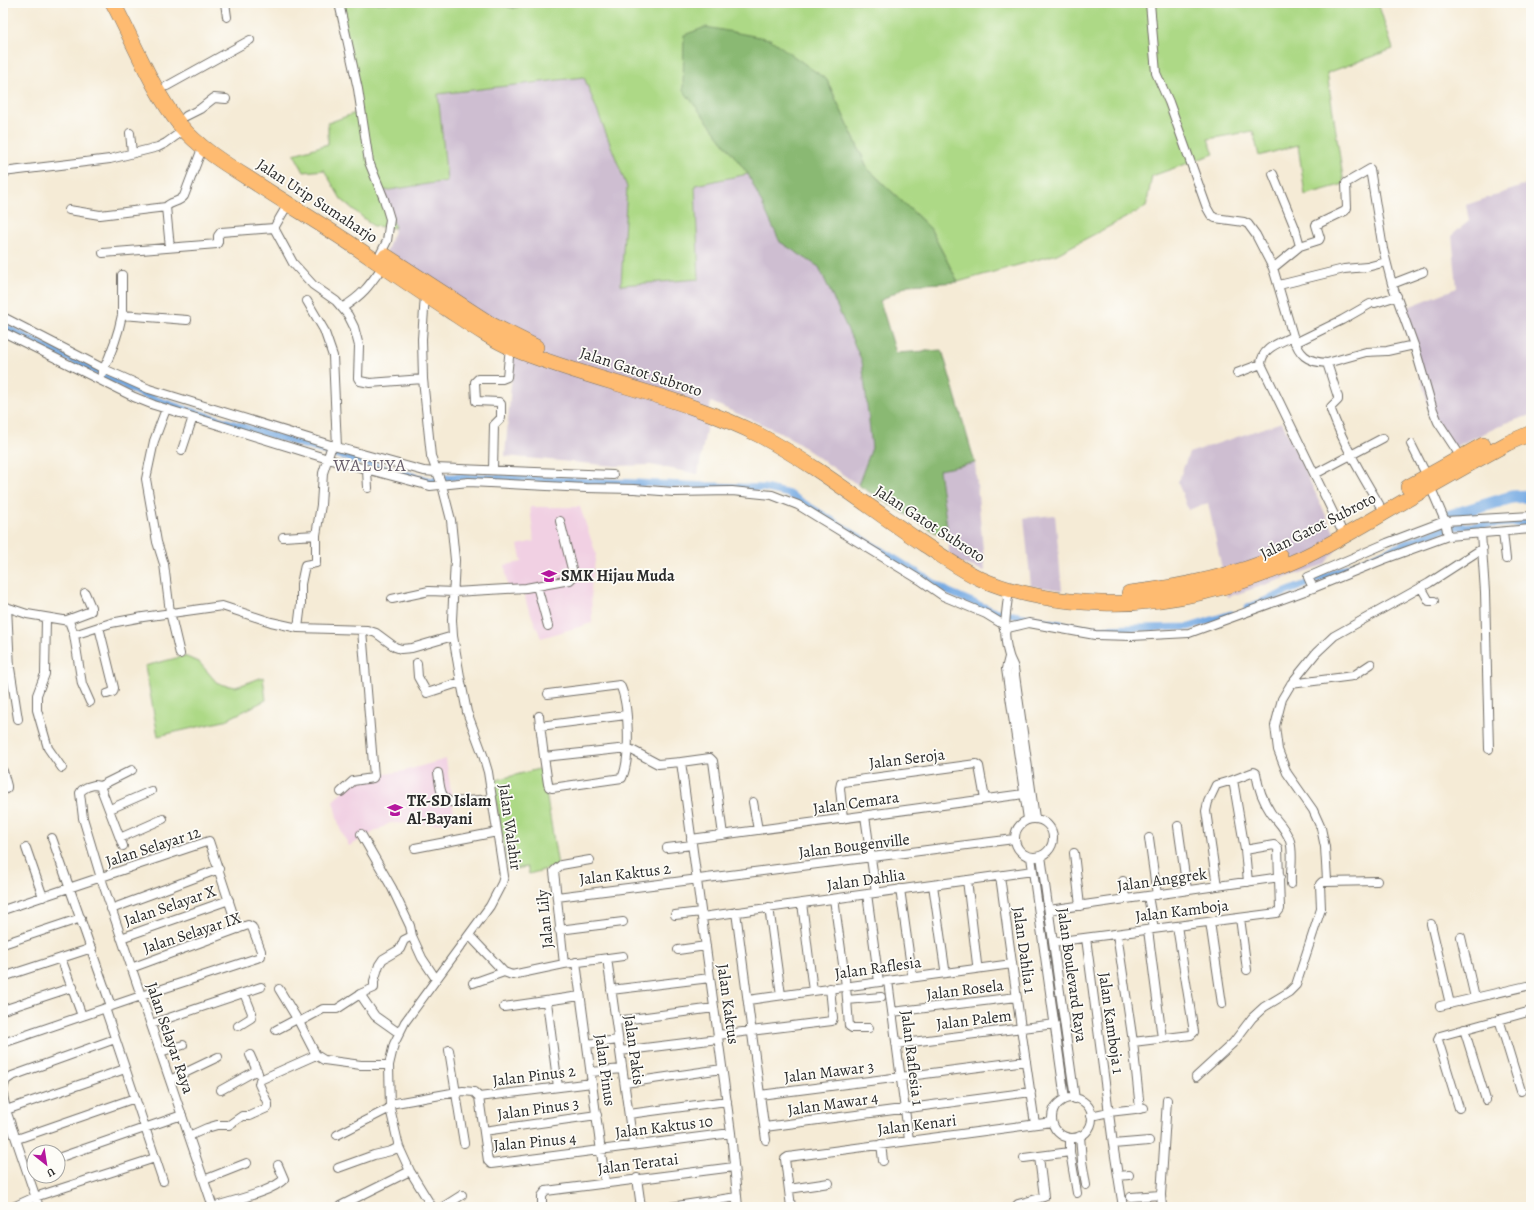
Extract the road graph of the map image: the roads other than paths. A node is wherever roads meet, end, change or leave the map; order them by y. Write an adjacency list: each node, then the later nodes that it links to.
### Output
1 (113, 3): 10 (highway, Jalan Urip Sumaharjo)
2 (124, 3): 8 (highway, Jalan Urip Sumaharjo)
3 (225, 3): 6 (street)
4 (339, 3): 23 (street)
5 (1150, 3): 25 (street)
6 (227, 17)
7 (250, 40): 8 (street)
8 (167, 86): 10 (highway, Jalan Urip Sumaharjo)
9 (226, 99): 10 (street)
10 (185, 123): 12 (highway, Jalan Urip Sumaharjo); 13 (street); 23 (highway, Jalan Urip Sumaharjo)
11 (130, 133): 13 (street)
12 (203, 146): 16 (highway, Jalan Urip Sumaharjo); 17 (street)
13 (132, 153): 14 (street)
14 (3, 172)
15 (1273, 174): 20 (street)
16 (288, 204): 19 (street); 23 (highway, Jalan Urip Sumaharjo)
17 (166, 207): 18 (street); 21 (street)
18 (69, 210)
19 (274, 228): 21 (street); 33 (street)
20 (1300, 246): 24 (street); 25 (street)
21 (170, 248): 22 (street)
22 (103, 253)
23 (382, 259): 30 (highway, Jalan Urip Sumaharjo); 33 (street); 41 (highway, Jalan Urip Sumaharjo)
24 (1386, 262): 28 (street); 29 (street)
25 (1273, 268): 29 (street)
26 (1423, 272): 28 (street)
27 (122, 275): 34 (street)
28 (1392, 284): 31 (street)
29 (1279, 286): 38 (street)
30 (426, 295): 40 (highway, Jalan Urip Sumaharjo); 46 (street, Jalan Walahir)
31 (1396, 296): 38 (street); 39 (street)
32 (307, 300): 54 (street)
33 (342, 308): 46 (street)
34 (122, 315): 36 (street); 45 (street)
35 (3, 317): 45 (street)
36 (187, 320)
37 (3, 332): 45 (street)
38 (1294, 340): 42 (street); 43 (street)
39 (1414, 345): 42 (street); 56 (street)
40 (510, 347): 41 (highway, Jalan Urip Sumaharjo); 58 (street)
41 (563, 362): 70 (highway, Jalan Gatot Subroto); 82 (highway, Jalan Gatot Subroto)
42 (1327, 363): 55 (street)
43 (1261, 364): 44 (street); 60 (street)
44 (1237, 373)
45 (101, 374): 47 (street); 54 (street)
46 (423, 379): 59 (street, Jalan Walahir)
47 (166, 409): 48 (street); 88 (street)
48 (193, 417): 53 (street); 54 (street)
49 (1531, 423): 56 (highway, Jalan Gatot Subroto)
50 (1531, 433): 64 (highway, Jalan Gatot Subroto)
51 (1383, 438): 55 (street)
52 (1411, 444): 64 (street)
53 (182, 450)
54 (332, 450): 57 (street); 59 (street); 75 (street)
55 (1351, 454): 60 (street); 67 (street)
56 (1461, 457): 64 (highway, Jalan Gatot Subroto)
57 (367, 470): 65 (street); 66 (street)
58 (493, 470): 61 (street); 63 (street)
59 (436, 472): 61 (street); 65 (street, Jalan Walahir)
60 (1315, 474): 70 (street)
61 (469, 475): 63 (street); 65 (street)
62 (613, 475): 63 (street)
63 (505, 477): 91 (street)
64 (1428, 481): 67 (highway, Jalan Gatot Subroto); 71 (street); 82 (highway, Jalan Gatot Subroto)
65 (442, 484): 83 (street, Jalan Walahir)
66 (368, 488)
67 (1378, 504): 70 (highway, Jalan Gatot Subroto)
68 (1531, 516): 71 (street)
69 (560, 521): 79 (street)
70 (1340, 527)
71 (1447, 528): 74 (street); 80 (street); 80 (street)
72 (1531, 529): 73 (street)
73 (1503, 532): 74 (street); 78 (street)
74 (1481, 533): 77 (street)
75 (316, 535): 76 (street); 94 (street)
76 (283, 537)
77 (1483, 548): 81 (street); 113 (street)
78 (1506, 558)
79 (537, 586): 83 (street); 92 (street)
80 (1312, 587): 91 (street)
81 (1421, 587): 86 (street); 104 (street)
82 (1009, 590): 91 (street)
83 (454, 592): 85 (street); 97 (street, Jalan Walahir)
84 (85, 593): 90 (street)
85 (392, 599)
86 (1434, 601)
87 (5, 607): 89 (street); 98 (street)
88 (170, 612): 93 (street); 94 (street); 99 (street)
89 (46, 618): 90 (street); 116 (street)
90 (67, 620): 96 (street)
91 (1004, 625): 100 (street)
92 (548, 626)
93 (99, 627): 96 (street); 105 (street)
94 (298, 628): 95 (street)
95 (362, 630): 97 (street); 124 (street)
96 (74, 635): 107 (street)
97 (453, 636): 103 (street, Jalan Walahir)
98 (6, 651): 110 (street)
99 (180, 654)
100 (1009, 657): 125 (street); 133 (street)
101 (417, 663): 103 (street)
102 (1371, 664): 104 (street)
103 (460, 682): 126 (street, Jalan Walahir)
104 (1291, 684): 162 (street)
105 (107, 694)
106 (548, 694): 108 (street)
107 (90, 702)
108 (626, 715): 111 (street); 112 (street)
109 (539, 716): 111 (street)
110 (18, 719)
111 (540, 726): 114 (street)
112 (628, 748): 114 (street); 114 (street); 115 (street)
113 (1489, 749)
114 (544, 757)
115 (681, 762): 138 (street); 142 (street, Jalan Kaktus)
116 (62, 768)
117 (132, 770): 121 (street)
118 (3, 771): 122 (street)
119 (438, 773): 126 (street)
120 (1233, 780): 146 (street); 163 (street); 165 (street)
121 (100, 786): 129 (street); 156 (street, Jalan Selayar Raya)
122 (3, 791)
123 (151, 791): 129 (street)
124 (341, 792)
125 (1024, 794): 127 (street, Jalan Cemara); 133 (street)
126 (492, 799): 136 (street, Jalan Walahir)
127 (985, 799): 130 (street, Jalan Cemara); 131 (street, Jalan Seroja)
128 (753, 802): 135 (street)
129 (110, 809): 132 (street)
130 (865, 816): 131 (street, Jalan Cemara); 150 (street)
131 (843, 818): 135 (street, Jalan Cemara)
132 (162, 819)
133 (1032, 819): 141 (street); 148 (street)
134 (1178, 826): 168 (street)
135 (758, 830): 138 (street, Jalan Cemara)
136 (497, 832): 144 (street); 197 (street, Jalan Walahir)
137 (361, 834): 198 (street)
138 (723, 835): 142 (street, Jalan Cemara)
139 (52, 838): 166 (street)
140 (1149, 838): 171 (street)
141 (1014, 839): 149 (street); 150 (street, Jalan Bougenville)
142 (692, 842): 145 (street, Jalan Cemara); 157 (street, Jalan Kaktus)
143 (26, 848): 173 (street)
144 (415, 848)
145 (667, 848)
146 (1245, 850): 155 (street); 161 (street)
147 (1074, 853): 179 (street)
148 (1041, 856): 149 (street); 183 (street, Jalan Boulevard Raya)
149 (1031, 857): 153 (street, Jalan Boulevard Raya)
150 (871, 858): 157 (street, Jalan Bougenville); 169 (street)
151 (590, 860): 174 (street, Jalan Lily)
152 (220, 869): 156 (street, Jalan Selayar 12); 177 (street); 181 (street)
153 (1033, 871): 154 (street, Jalan Dahlia); 258 (street, Jalan Boulevard Raya)
154 (1000, 876): 158 (street, Jalan Dahlia); 213 (street, Jalan Dahlia 1)
155 (1280, 877): 161 (street, Jalan Anggrek); 188 (street, Jalan Kamboja)
156 (101, 878): 166 (street); 181 (street, Jalan Selayar Raya)
157 (696, 880): 174 (street, Jalan Kaktus 2); 185 (street, Jalan Kaktus)
158 (967, 880): 164 (street, Jalan Dahlia); 212 (street)
159 (1123, 881): 176 (street)
160 (1376, 881): 162 (street)
161 (1248, 882): 165 (street, Jalan Anggrek)
162 (1326, 882): 289 (street)
163 (1291, 884)
164 (933, 885): 167 (street, Jalan Dahlia); 215 (street)
165 (1217, 886): 168 (street, Jalan Anggrek)
166 (70, 888): 173 (street); 187 (street)
167 (900, 890): 169 (street, Jalan Dahlia); 218 (street)
168 (1187, 890): 171 (street, Jalan Anggrek)
169 (876, 893): 170 (street, Jalan Dahlia)
170 (867, 894): 175 (street, Jalan Dahlia); 223 (street)
171 (1157, 895): 172 (street, Jalan Anggrek)
172 (1148, 896): 176 (street, Jalan Anggrek); 194 (street)
173 (43, 897): 182 (street)
174 (557, 897): 195 (street, Jalan Lily)
175 (834, 898): 178 (street, Jalan Dahlia); 226 (street)
176 (1125, 899): 179 (street, Jalan Anggrek)
177 (229, 900): 193 (street); 200 (street, Jalan Selayar X)
178 (802, 903): 180 (street, Jalan Dahlia); 232 (street)
179 (1080, 906): 183 (street, Jalan Anggrek)
180 (769, 907): 184 (street, Jalan Dahlia); 235 (street)
181 (111, 908): 200 (street, Jalan Selayar Raya)
182 (3, 910)
183 (1049, 910): 202 (street, Jalan Boulevard Raya)
184 (736, 912): 185 (street, Jalan Dahlia); 241 (street)
185 (702, 914): 186 (street, Jalan Dahlia); 204 (street, Jalan Kaktus)
186 (675, 915)
187 (81, 918): 203 (street); 205 (street)
188 (1240, 918): 190 (street, Jalan Kamboja); 216 (street)
189 (623, 922): 195 (street)
190 (1210, 922): 192 (street, Jalan Kamboja); 244 (street)
191 (1431, 924): 245 (street)
192 (1177, 926): 194 (street, Jalan Kamboja); 267 (street)
193 (238, 929): 214 (street, Jalan Selayar IX); 236 (street, Jalan Selayar IX)
194 (1151, 929): 196 (street, Jalan Kamboja); 267 (street)
195 (560, 930): 211 (street, Jalan Lily)
196 (1117, 934): 201 (street, Jalan Kamboja); 270 (street)
197 (469, 935): 217 (street); 221 (street, Jalan Walahir)
198 (412, 936): 221 (street); 234 (street)
199 (1461, 937): 240 (street)
200 (121, 938): 214 (street, Jalan Selayar Raya)
201 (1086, 938): 202 (street, Jalan Kamboja); 313 (street, Jalan Kamboja 1)
202 (1053, 942): 305 (street, Jalan Boulevard Raya)
203 (3, 944)
204 (706, 946): 206 (street); 220 (street, Jalan Kaktus)
205 (92, 948): 208 (street); 247 (street)
206 (678, 950)
207 (623, 956): 209 (street)
208 (62, 958): 219 (street); 228 (street)
209 (607, 958): 210 (street); 231 (street, Jalan Pakis)
210 (576, 962): 211 (street); 237 (street, Jalan Pinus)
211 (564, 964): 217 (street)
212 (977, 964)
213 (1012, 964): 222 (street, Jalan Raflesia); 239 (street, Jalan Dahlia 1)
214 (132, 968): 236 (street, Jalan Selayar Raya)
215 (945, 969)
216 (1247, 970)
217 (504, 972): 224 (street)
218 (912, 974)
219 (3, 977)
220 (710, 978): 231 (street); 249 (street, Jalan Kaktus)
221 (436, 979): 265 (street, Jalan Walahir)
222 (888, 981): 223 (street, Jalan Raflesia); 252 (street, Jalan Raflesia 1)
223 (879, 982): 226 (street, Jalan Raflesia)
224 (473, 983)
225 (1531, 985): 240 (street)
226 (846, 986): 229 (street, Jalan Raflesia); 242 (street)
227 (261, 987): 233 (street)
228 (73, 988): 250 (street); 253 (street)
229 (830, 988): 232 (street, Jalan Raflesia); 264 (street)
230 (279, 989): 254 (street)
231 (611, 990): 256 (street, Jalan Pakis)
232 (813, 991): 235 (street, Jalan Raflesia)
233 (244, 993): 257 (street); 259 (street)
234 (360, 994): 254 (street); 265 (street)
235 (781, 995): 241 (street, Jalan Raflesia)
236 (141, 996): 247 (street); 257 (street, Jalan Selayar Raya)
237 (580, 996): 243 (street); 273 (street, Jalan Pinus)
238 (881, 997): 242 (street)
239 (1016, 997): 252 (street, Jalan Rosela); 261 (street, Jalan Dahlia 1)
240 (1475, 998): 245 (street)
241 (748, 1000): 264 (street)
242 (847, 1000): 260 (street)
243 (547, 1002): 248 (street); 294 (street)
244 (1222, 1004)
245 (1450, 1004): 246 (street)
246 (1440, 1006)
247 (108, 1007): 253 (street); 268 (street)
248 (504, 1007)
249 (714, 1008): 256 (street); 266 (street, Jalan Kaktus)
250 (3, 1010)
251 (1531, 1011): 255 (street)
252 (892, 1012): 274 (street, Jalan Raflesia 1)
253 (82, 1016): 271 (street)
254 (298, 1020): 263 (street); 279 (street)
255 (1499, 1020): 262 (street); 298 (street)
256 (616, 1021): 269 (street, Jalan Pakis)
257 (151, 1024): 277 (street, Jalan Selayar Raya)
258 (1055, 1024): 261 (street, Jalan Palem); 304 (street, Jalan Boulevard Raya)
259 (238, 1026)
260 (869, 1028)
261 (1021, 1028): 274 (street, Jalan Palem); 281 (street, Jalan Dahlia 1)
262 (1464, 1029): 307 (street); 310 (street)
263 (276, 1030)
264 (752, 1031): 266 (street); 301 (street)
265 (399, 1033): 282 (street, Jalan Walahir)
266 (718, 1037): 276 (street); 285 (street, Jalan Kaktus)
267 (1162, 1038): 270 (street)
268 (115, 1039): 283 (street); 295 (street)
269 (618, 1040): 273 (street); 276 (street, Jalan Pakis)
270 (1133, 1042): 313 (street)
271 (3, 1043)
272 (183, 1044): 277 (street)
273 (587, 1044): 287 (street, Jalan Pinus)
274 (896, 1044): 288 (street, Jalan Raflesia 1)
275 (449, 1050): 297 (street)
276 (620, 1051): 284 (street, Jalan Pakis)
277 (160, 1052): 291 (street, Jalan Selayar Raya)
278 (250, 1055): 286 (street)
279 (316, 1055): 282 (street); 290 (street)
280 (218, 1057): 291 (street)
281 (1026, 1061): 288 (street, Jalan Mawar 3); 299 (street, Jalan Dahlia 1)
282 (389, 1064): 309 (street, Jalan Walahir)
283 (125, 1069): 303 (street); 312 (street)
284 (622, 1069): 287 (street); 293 (street, Jalan Pakis)
285 (722, 1069): 293 (street); 308 (street, Jalan Kaktus)
286 (257, 1070): 290 (street); 296 (street)
287 (591, 1072): 292 (street, Jalan Pinus)
288 (901, 1077): 301 (street, Jalan Mawar 3); 311 (street, Jalan Raflesia 1)
289 (1196, 1077)
290 (261, 1079): 325 (street)
291 (170, 1080): 315 (street, Jalan Selayar Raya)
292 (592, 1083): 294 (street, Jalan Pinus 2); 316 (street, Jalan Pinus)
293 (624, 1083): 314 (street, Jalan Pakis)
294 (558, 1087): 302 (street, Jalan Pinus 2)
295 (3, 1089)
296 (221, 1090)
297 (457, 1091): 302 (street); 309 (street); 332 (street)
298 (1521, 1091)
299 (1030, 1092): 311 (street, Jalan Mawar 4); 319 (street, Jalan Dahlia 1)
300 (3, 1095): 312 (street)
301 (760, 1095): 320 (street)
302 (479, 1097): 322 (street, Jalan Pinus 4)
303 (135, 1098): 321 (street); 328 (street)
304 (1065, 1099): 305 (street); 318 (street)
305 (1075, 1099): 317 (street)
306 (1167, 1100): 361 (street)
307 (1486, 1100)
308 (727, 1101): 314 (street); 323 (street, Jalan Kaktus)
309 (390, 1106): 324 (street); 336 (street, Jalan Walahir)
310 (1459, 1108)
311 (905, 1109): 320 (street, Jalan Mawar 4); 330 (street, Jalan Raflesia 1)
312 (6, 1110): 328 (street)
313 (1109, 1112): 317 (street); 334 (street, Jalan Kamboja 1)
314 (629, 1114): 335 (street, Jalan Pakis)
315 (182, 1115): 321 (street); 325 (street, Jalan Selayar Raya)
316 (596, 1115): 322 (street, Jalan Pinus 3); 337 (street, Jalan Pinus)
317 (1092, 1116): 326 (street)
318 (1052, 1122): 319 (street, Jalan Kenari); 327 (street)
319 (1035, 1124): 330 (street, Jalan Kenari)
320 (765, 1127): 329 (street)
321 (145, 1128): 339 (street); 341 (street)
322 (484, 1131): 337 (street, Jalan Pinus 4)
323 (731, 1133): 335 (street, Jalan Kaktus 10); 347 (street, Jalan Kaktus)
324 (337, 1134)
325 (189, 1136): 353 (street, Jalan Selayar Raya)
326 (1080, 1136): 327 (street); 358 (street)
327 (1070, 1138): 338 (street)
328 (17, 1139): 343 (street)
329 (766, 1140)
330 (909, 1140): 333 (street, Jalan Kenari)
331 (1149, 1141): 334 (street)
332 (464, 1143)
333 (881, 1144): 344 (street); 359 (street, Jalan Kenari)
334 (1113, 1144): 351 (street, Jalan Kamboja 1)
335 (633, 1145): 337 (street, Jalan Kaktus 10)
336 (399, 1147): 348 (street); 349 (street, Jalan Walahir)
337 (601, 1150): 355 (street, Jalan Pinus)
338 (1070, 1152): 340 (street); 360 (street)
339 (66, 1155)
340 (1039, 1157): 342 (street); 377 (street)
341 (155, 1158): 354 (street); 363 (street)
342 (1024, 1158)
343 (26, 1159)
344 (883, 1161)
345 (247, 1163): 353 (street)
346 (278, 1165): 369 (street)
347 (734, 1167): 352 (street, Jalan Teratai); 364 (street, Jalan Kaktus)
348 (338, 1168)
349 (410, 1171): 366 (street); 370 (street, Jalan Walahir)
350 (1129, 1175): 351 (street)
351 (1118, 1176): 378 (street, Jalan Kamboja 1)
352 (637, 1178): 355 (street, Jalan Teratai); 373 (street)
353 (204, 1180): 369 (street, Jalan Selayar Raya)
354 (163, 1181)
355 (605, 1182): 372 (street, Jalan Teratai)
356 (829, 1183): 359 (street)
357 (33, 1184): 363 (street)
358 (1086, 1185)
359 (788, 1188): 376 (street)
360 (1077, 1193)
361 (1161, 1194): 365 (street); 379 (street)
362 (462, 1195): 371 (street)
363 (35, 1197): 367 (street); 368 (street)
364 (737, 1197): 374 (street); 375 (street, Jalan Kaktus)
365 (1131, 1197)
366 (340, 1206)
367 (13, 1207)
368 (39, 1207)
369 (213, 1207)
370 (431, 1207)
371 (443, 1207)
372 (542, 1207)
373 (641, 1207)
374 (670, 1207)
375 (738, 1207)
376 (791, 1207)
377 (1015, 1207)
378 (1123, 1207)
379 (1162, 1207)

